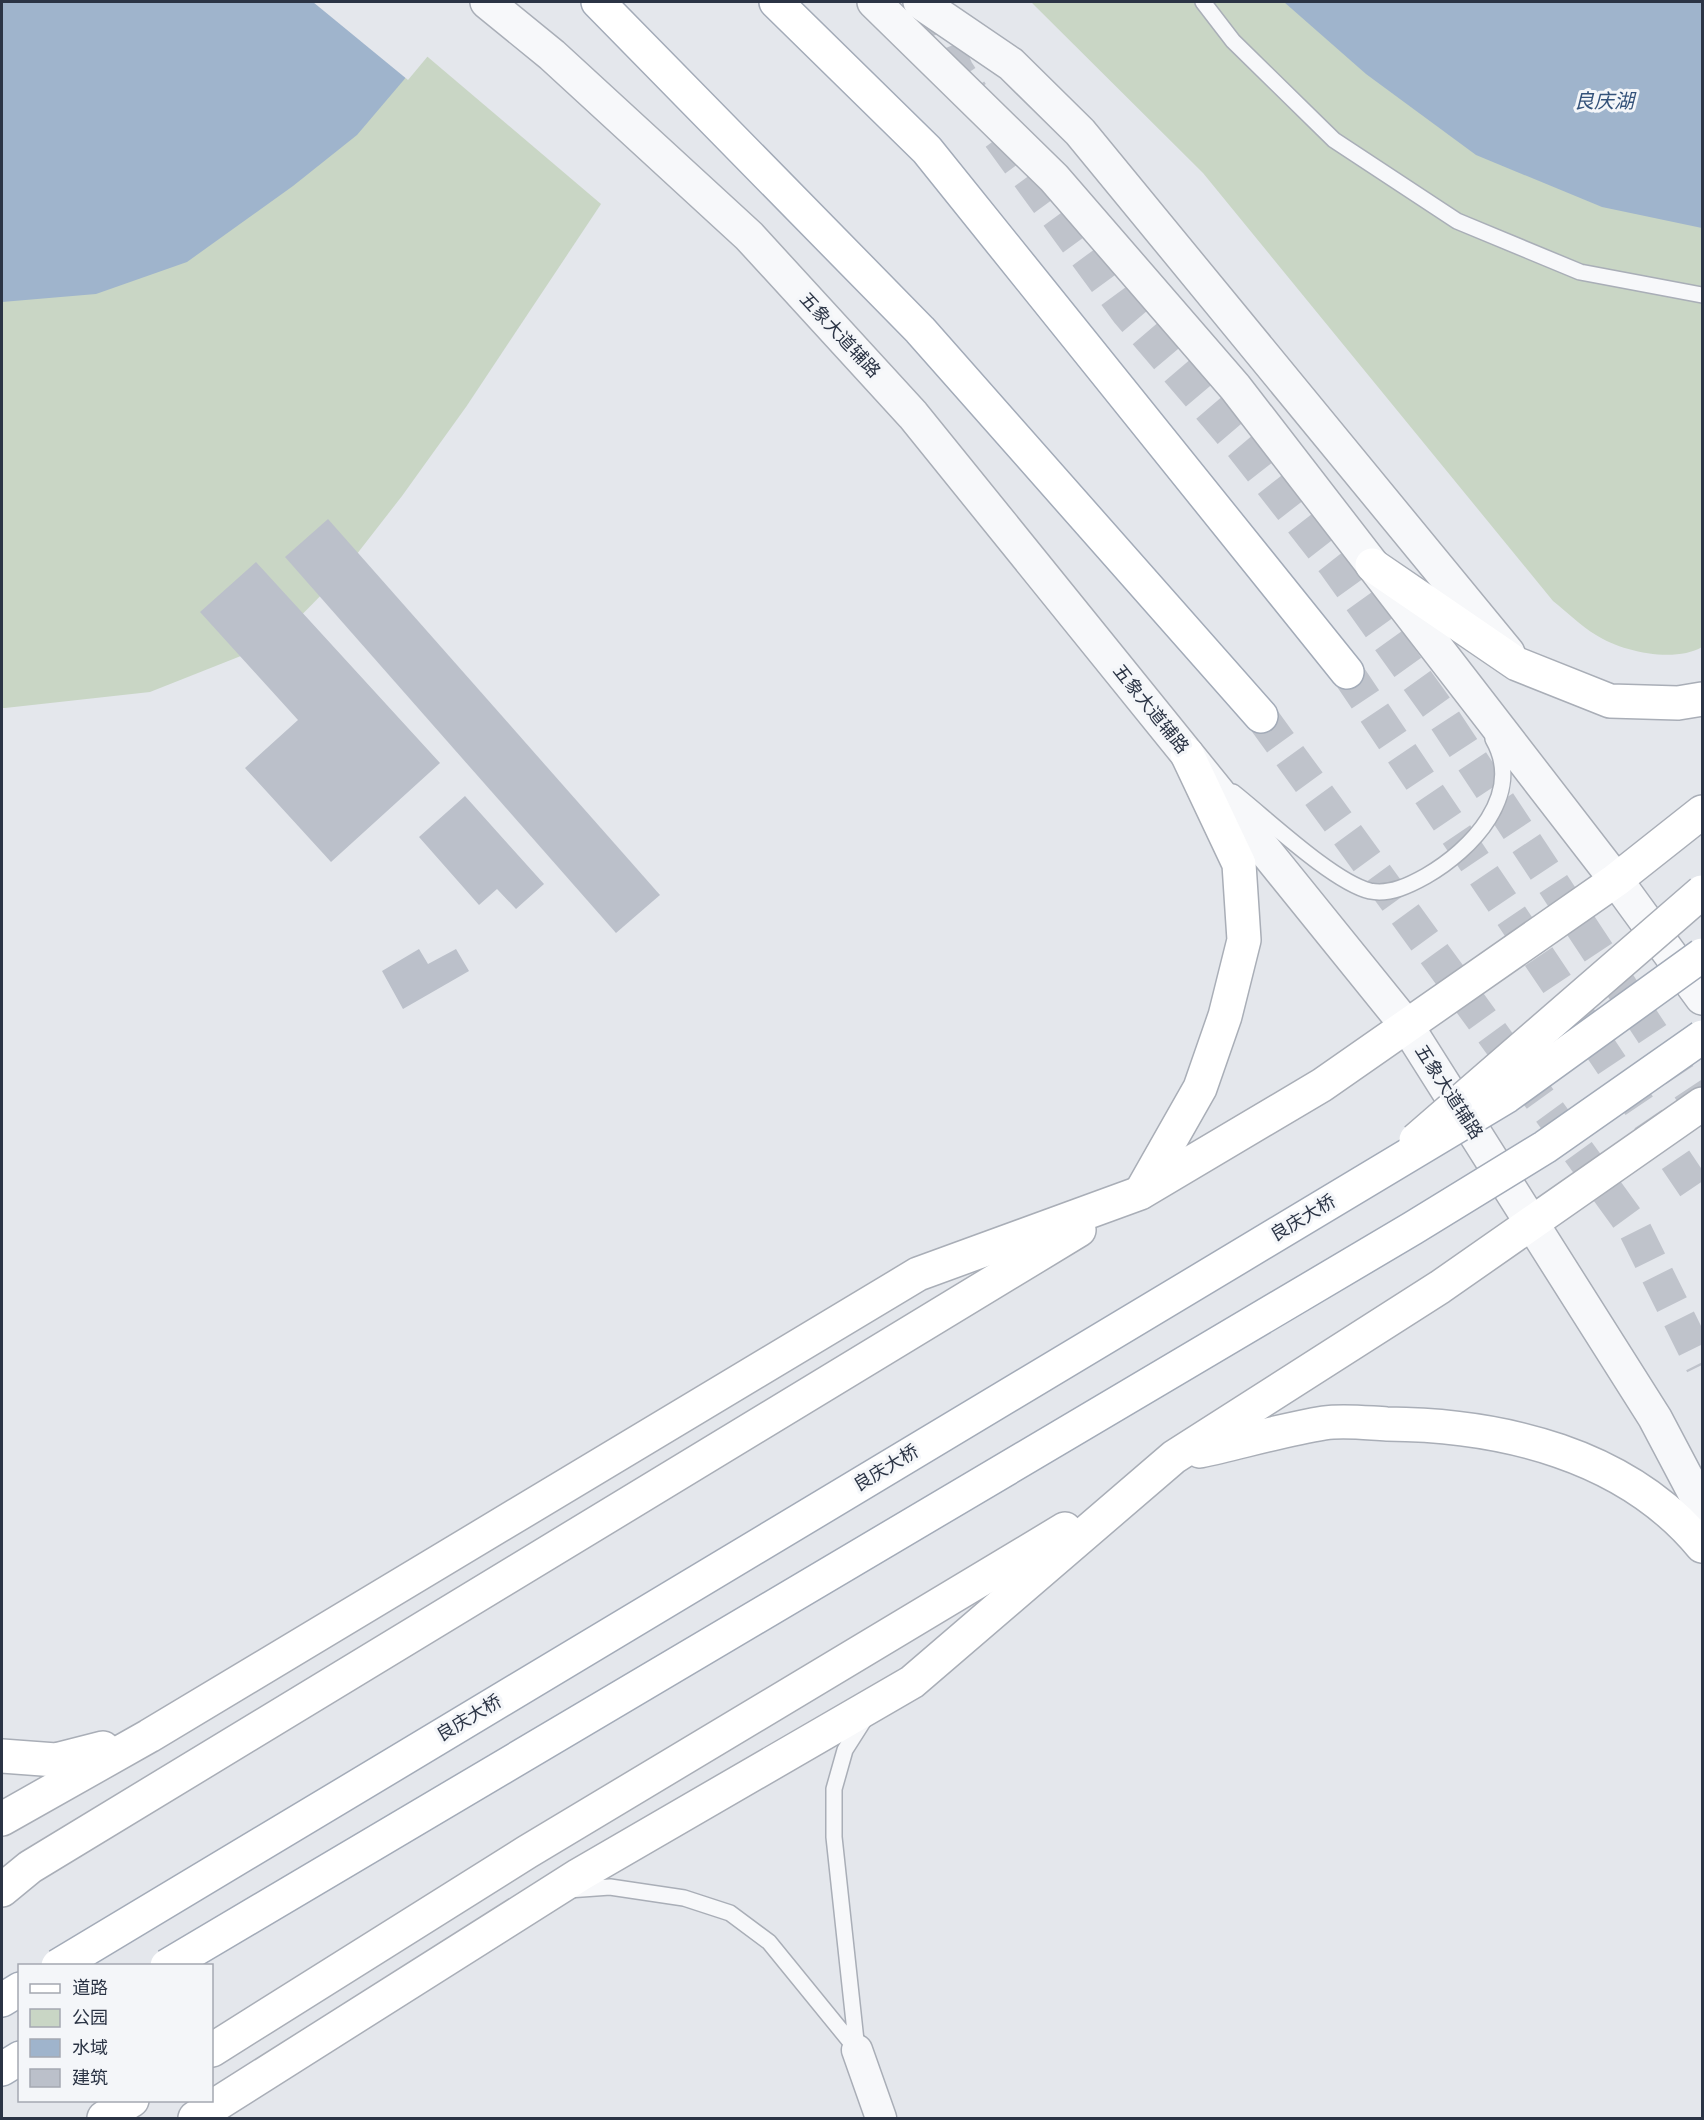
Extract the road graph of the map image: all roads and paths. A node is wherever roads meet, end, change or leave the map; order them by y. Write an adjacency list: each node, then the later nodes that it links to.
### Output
1 (487, 2): 14 (street, 五象大道辅路)
2 (598, 2): 13 (main road)
3 (776, 2): 11 (main road)
4 (874, 2): 8 (street)
5 (920, 2): 9 (street)
6 (1203, 2): 7 (lane)
7 (1702, 295)
8 (1372, 564): 9 (main road); 10 (street)
9 (1517, 664): 12 (main road)
10 (1455, 671): 14 (lane); 16 (street)
11 (1347, 672)
12 (1702, 699)
13 (1261, 716)
14 (1187, 754): 20 (street, 五象大道辅路); 24 (main road)
15 (1702, 812): 16 (main road)
16 (1616, 880): 19 (street); 20 (main road)
17 (1702, 892): 23 (main road, bridge)
18 (1702, 955): 23 (main road, 良庆大桥, bridge)
19 (1702, 998)
20 (1407, 1026): 24 (main road); 25 (street, 五象大道辅路)
21 (1702, 1037): 36 (main road, bridge)
22 (1702, 1104): 25 (main road)
23 (1377, 1174): 35 (main road, 良庆大桥, bridge)
24 (1140, 1193): 30 (main road); 33 (main road)
25 (1532, 1222): 26 (main road); 27 (street, 五象大道辅路)
26 (1174, 1457): 28 (main road); 29 (main road); 39 (main road)
27 (1702, 1508)
28 (1702, 1546)
29 (875, 1703): 34 (main road); 40 (lane)
30 (148, 1736): 31 (main road); 32 (main road)
31 (2, 1756)
32 (2, 1819)
33 (2, 1890)
34 (553, 1891): 40 (lane); 43 (main road)
35 (60, 1964)
36 (169, 1964)
37 (18, 1990): 38 (main road)
38 (2, 2000)
39 (213, 2049)
40 (857, 2050): 48 (street)
41 (18, 2059): 42 (main road)
42 (2, 2069)
43 (240, 2089): 46 (main road); 47 (main road)
44 (129, 2102): 45 (main road)
45 (104, 2118)
46 (195, 2118)
47 (213, 2118)
48 (881, 2118)

